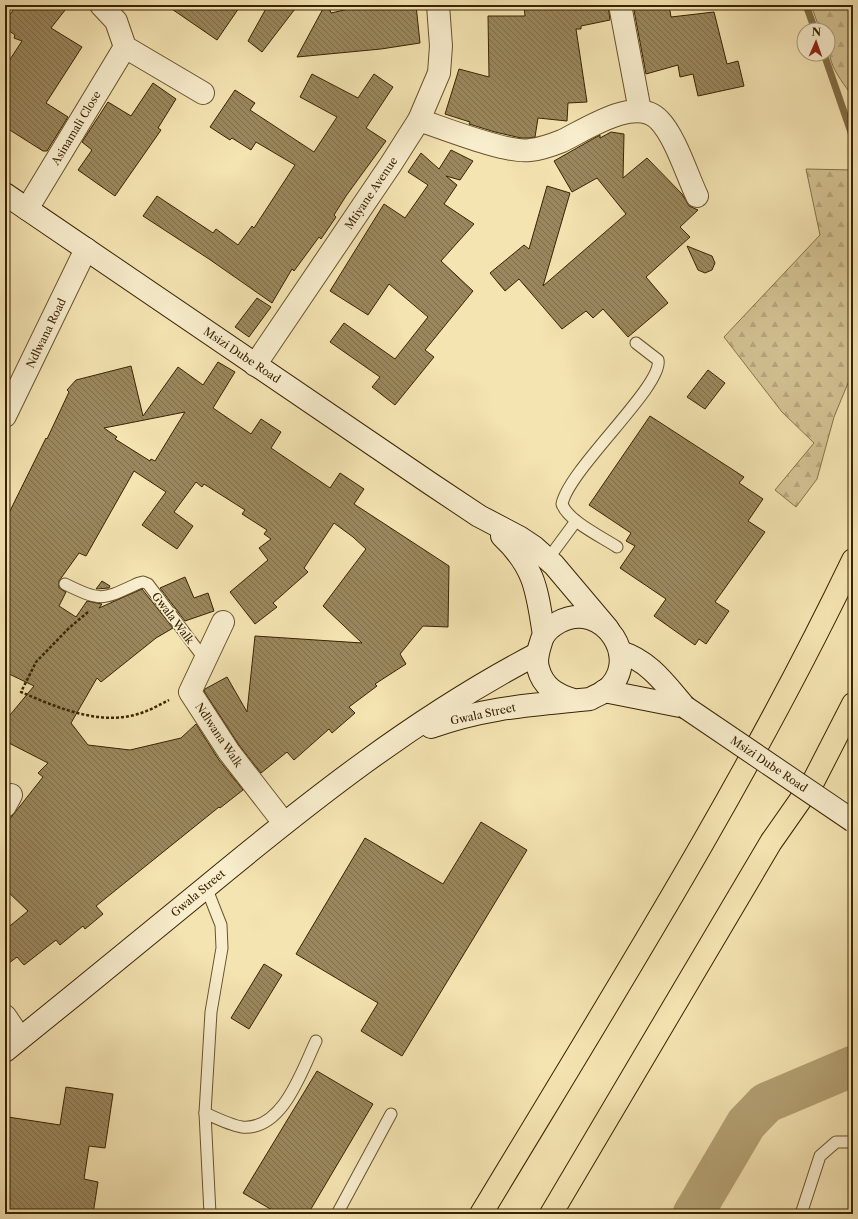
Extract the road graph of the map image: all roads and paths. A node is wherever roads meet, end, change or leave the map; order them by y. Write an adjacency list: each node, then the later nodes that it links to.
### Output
1 (101, 5): 4 (street)
2 (438, 5): 7 (street, Mtiyane Avenue)
3 (620, 5): 6 (street)
4 (125, 47): 5 (street); 10 (street, Asinamali Close)
5 (203, 93)
6 (640, 111): 7 (street); 9 (street)
7 (419, 120): 13 (street, Mtiyane Avenue)
8 (5, 194): 10 (street, Msizi Dube Road)
9 (697, 196)
10 (27, 209): 11 (street, Msizi Dube Road)
11 (86, 249): 13 (street, Msizi Dube Road); 14 (street, Ndlwana Road)
12 (636, 343): 16 (lane)
13 (255, 365): 15 (street, Msizi Dube Road)
14 (5, 416)
15 (479, 516): 18 (street, Msizi Dube Road); 24 (street, Msizi Dube Road)
16 (576, 521): 17 (lane); 18 (lane)
17 (617, 547)
18 (548, 560): 23 (street, Msizi Dube Road)
19 (853, 560): 44 (highway)
20 (65, 584): 21 (lane)
21 (105, 598): 26 (lane, Gwala Walk); 28 (path, Ndlwana Walk)
22 (223, 622): 26 (street)
23 (608, 629): 24 (street); 25 (street)
24 (540, 644): 29 (street); 32 (street, Gwala Street)
25 (620, 652): 27 (street); 31 (street, Msizi Dube Road)
26 (206, 662): 28 (street)
27 (604, 691): 29 (street); 31 (street, Msizi Dube Road)
28 (190, 692): 34 (street, Ndlwana Walk)
29 (574, 700): 32 (street, Gwala Street)
30 (853, 704): 45 (highway)
31 (685, 707): 33 (street, Msizi Dube Road, bridge)
32 (394, 740): 34 (street, Gwala Street)
33 (853, 821)
34 (284, 823): 35 (street, Gwala Street)
35 (206, 887): 38 (street, Gwala Street); 39 (lane)
36 (5, 1016): 38 (street)
37 (316, 1041): 39 (lane)
38 (13, 1044)
39 (204, 1114): 42 (lane)
40 (391, 1114): 43 (lane)
41 (853, 1142): 46 (lane)
42 (210, 1214)
43 (337, 1214)
44 (481, 1214)
45 (551, 1214)
46 (801, 1214)

